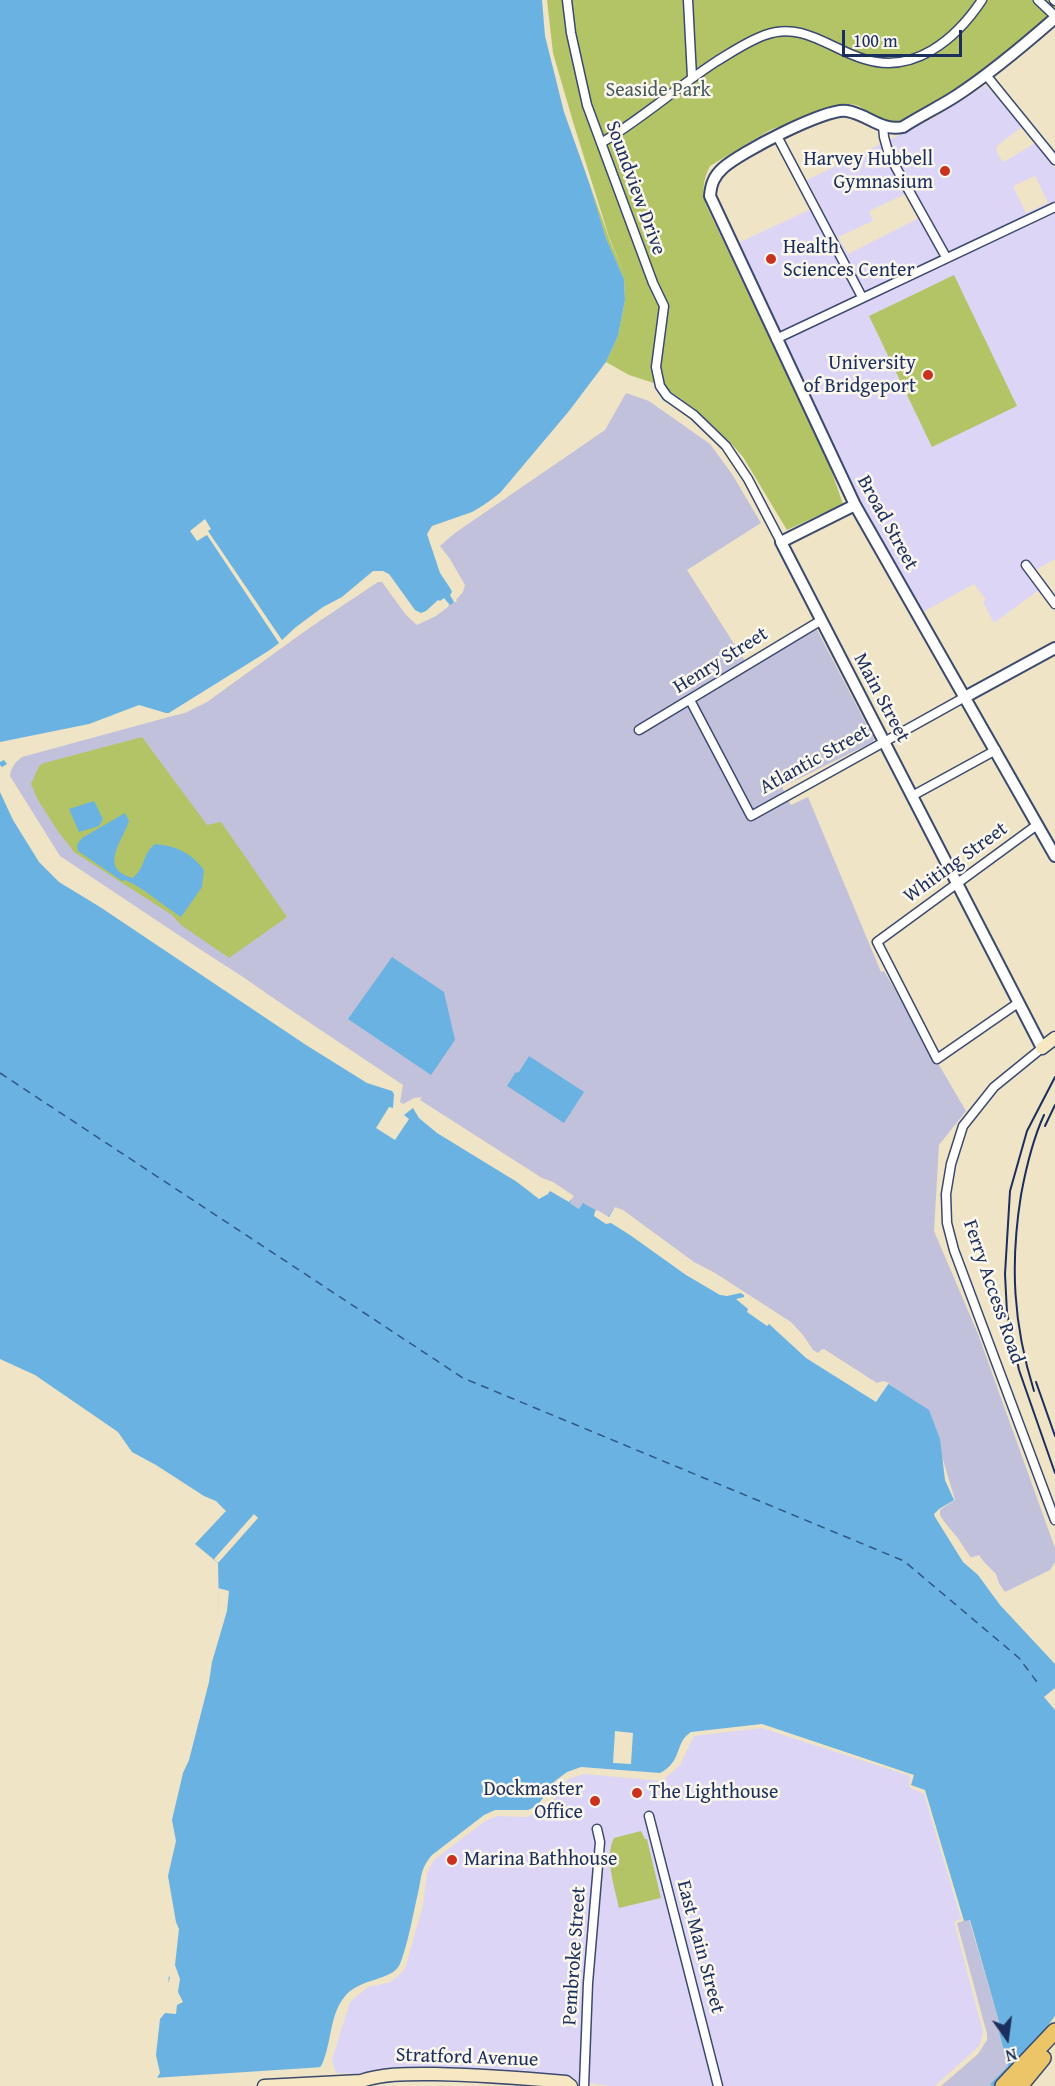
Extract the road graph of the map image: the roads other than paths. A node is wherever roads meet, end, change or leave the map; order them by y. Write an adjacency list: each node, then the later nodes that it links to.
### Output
1 (567, 0): 10 (street, Soundview Drive)
2 (688, 0): 7 (street)
3 (982, 0): 7 (street)
4 (1038, 0): 5 (street)
5 (1055, 17): 6 (street)
6 (986, 75): 8 (street); 11 (street)
7 (692, 77): 10 (street)
8 (883, 126): 9 (street); 13 (street)
9 (777, 136): 14 (street); 15 (street, Broad Street)
10 (601, 143): 16 (street, Soundview Drive)
11 (1055, 160)
12 (1055, 207): 13 (street)
13 (946, 257): 14 (street)
14 (862, 297): 15 (street)
15 (776, 339): 17 (street, Broad Street)
16 (660, 386): 18 (street, Main Street)
17 (855, 505): 18 (street); 23 (street, Broad Street)
18 (781, 542): 21 (street, Main Street)
19 (1026, 565): 20 (street)
20 (1055, 604)
21 (820, 621): 24 (street, Henry Street); 26 (street, Main Street)
22 (1055, 648): 23 (street, Atlantic Street)
23 (965, 697): 26 (street, Atlantic Street); 27 (street, Broad Street)
24 (690, 700): 25 (street, Henry Street); 26 (street, Atlantic Street)
25 (639, 730)
26 (884, 743): 28 (street, Main Street)
27 (996, 750): 28 (street); 29 (street, Broad Street)
28 (912, 796): 31 (street, Main Street)
29 (1037, 825): 30 (street, Broad Street); 31 (street, Whiting Street)
30 (1054, 851)
31 (957, 883): 32 (street, Main Street); 32 (street, Whiting Street)
32 (1018, 1003): 34 (street, Main Street)
33 (1055, 1038): 34 (main road, Ferry Access Road)
34 (1042, 1048): 35 (street, Ferry Access Road)
35 (1055, 1520)
36 (649, 1816): 44 (street, East Main Street)
37 (597, 1829): 43 (street, Pembroke Street)
38 (1055, 2031): 45 (highway)
39 (1055, 2041): 46 (highway)
40 (364, 2084): 41 (main road, Stratford Avenue); 42 (main road, Stratford Avenue)
41 (264, 2086)
42 (571, 2086)
43 (584, 2086)
44 (718, 2086)
45 (1003, 2086)
46 (1020, 2086)

